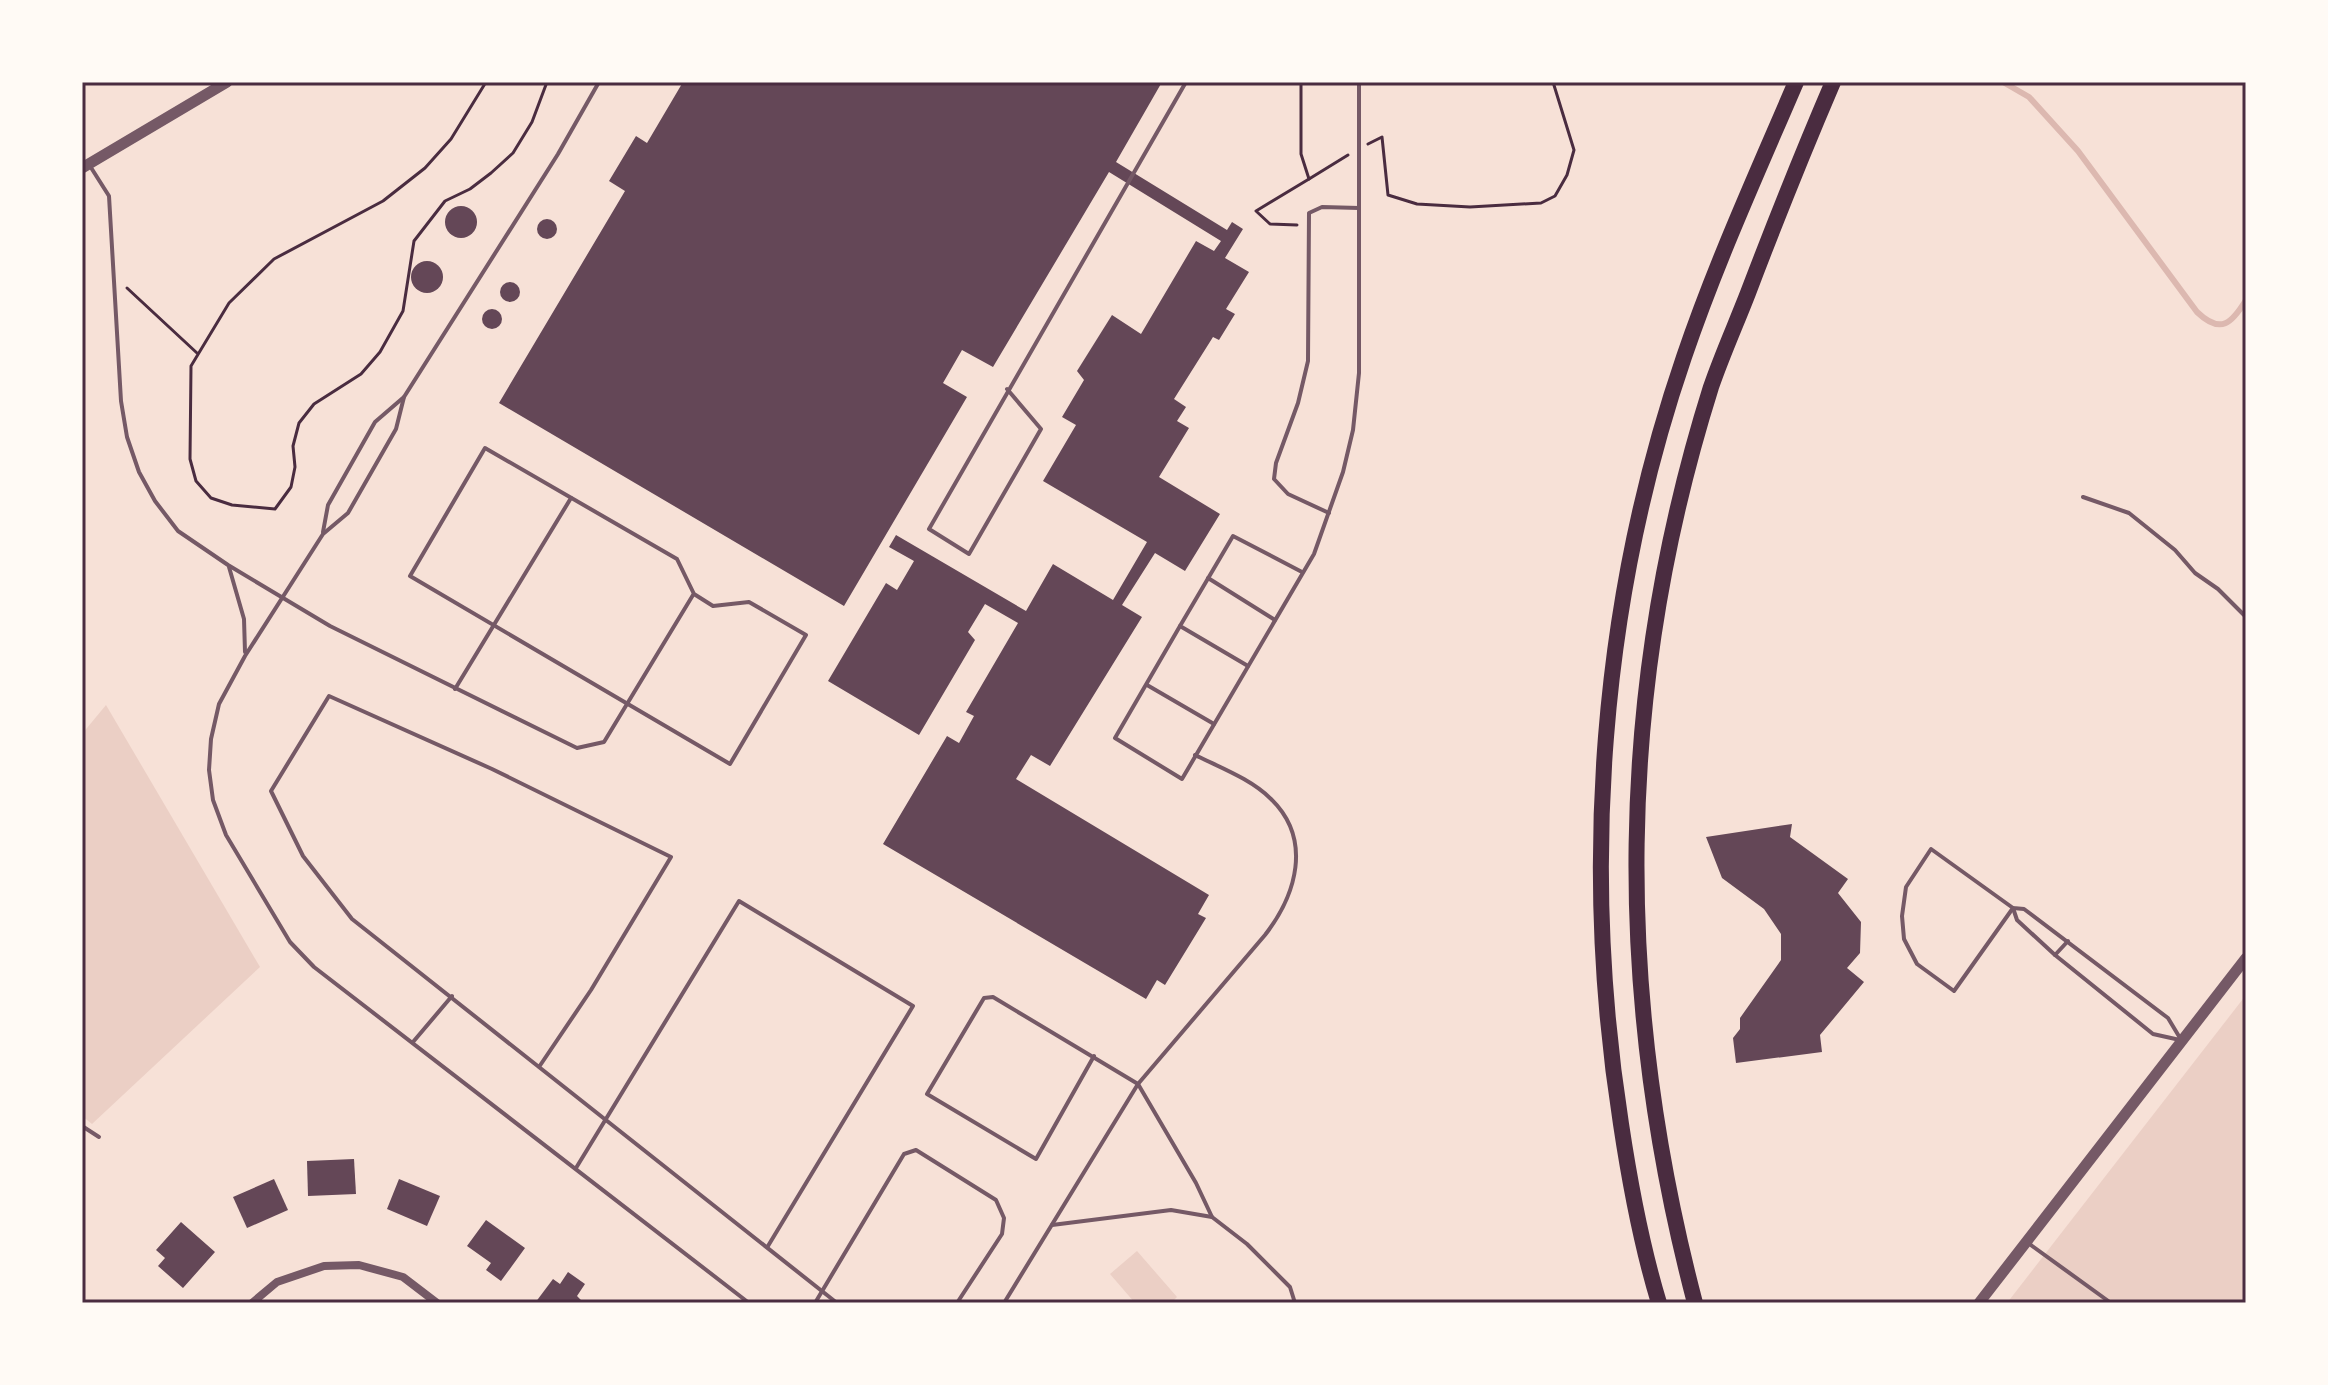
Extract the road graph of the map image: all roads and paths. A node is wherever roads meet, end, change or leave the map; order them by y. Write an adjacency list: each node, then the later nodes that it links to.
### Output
1 (227, 82): 12 (street)
2 (486, 82): 17 (path)
3 (547, 82): 17 (path)
4 (599, 82): 19 (lane)
5 (1186, 82): 18 (lane)
6 (1301, 82): 13 (path)
7 (1359, 82): 11 (lane)
8 (1553, 82): 11 (path)
9 (1796, 82): 67 (highway)
10 (1833, 82): 68 (highway)
11 (1359, 148): 13 (path); 14 (lane)
12 (85, 166): 16 (lane)
13 (1309, 179): 15 (path)
14 (1359, 208): 15 (lane); 22 (lane)
15 (1309, 225): 22 (lane)
16 (113, 276): 17 (path); 24 (lane)
17 (197, 353)
18 (1007, 389): 18 (lane)
19 (404, 397): 23 (lane); 23 (lane)
20 (2083, 497): 29 (lane)
21 (571, 498): 27 (lane); 31 (lane); 31 (lane)
22 (1329, 513): 25 (lane)
23 (323, 534): 28 (lane)
24 (228, 565): 28 (lane); 33 (lane)
25 (1303, 573): 26 (lane); 30 (lane)
26 (1208, 578): 30 (lane); 32 (lane)
27 (694, 594): 37 (lane); 37 (lane)
28 (283, 599): 33 (lane); 36 (lane)
29 (2246, 617)
30 (1275, 620): 34 (lane)
31 (494, 625): 36 (lane); 37 (lane)
32 (1180, 626): 34 (lane); 35 (lane)
33 (245, 656): 46 (lane)
34 (1248, 666): 38 (lane)
35 (1146, 684): 38 (lane); 39 (lane)
36 (455, 689): 37 (lane)
37 (628, 703)
38 (1214, 724): 39 (lane)
39 (1195, 755): 49 (lane)
40 (2013, 908): 40 (lane); 41 (lane); 42 (lane)
41 (2068, 941): 42 (lane); 45 (lane)
42 (2055, 955): 45 (lane)
43 (2246, 958): 45 (street)
44 (452, 996): 46 (lane); 48 (lane); 48 (lane)
45 (2182, 1041): 56 (street)
46 (413, 1042): 53 (lane)
47 (1094, 1056): 47 (lane); 49 (lane)
48 (539, 1067): 50 (lane)
49 (1138, 1084): 54 (lane); 55 (lane)
50 (606, 1121): 53 (lane); 57 (lane); 57 (lane)
51 (82, 1126): 52 (lane)
52 (99, 1137)
53 (576, 1169): 61 (lane)
54 (1212, 1217): 55 (lane); 66 (lane)
55 (1052, 1225): 65 (lane)
56 (2026, 1242): 69 (street); 70 (lane)
57 (768, 1246): 58 (lane)
58 (823, 1291): 62 (lane); 63 (lane); 64 (lane)
59 (252, 1303): 60 (street)
60 (437, 1303)
61 (749, 1303)
62 (815, 1303)
63 (837, 1303)
64 (957, 1303)
65 (1004, 1303)
66 (1295, 1303)
67 (1659, 1303)
68 (1695, 1303)
69 (1979, 1303)
70 (2111, 1303)

